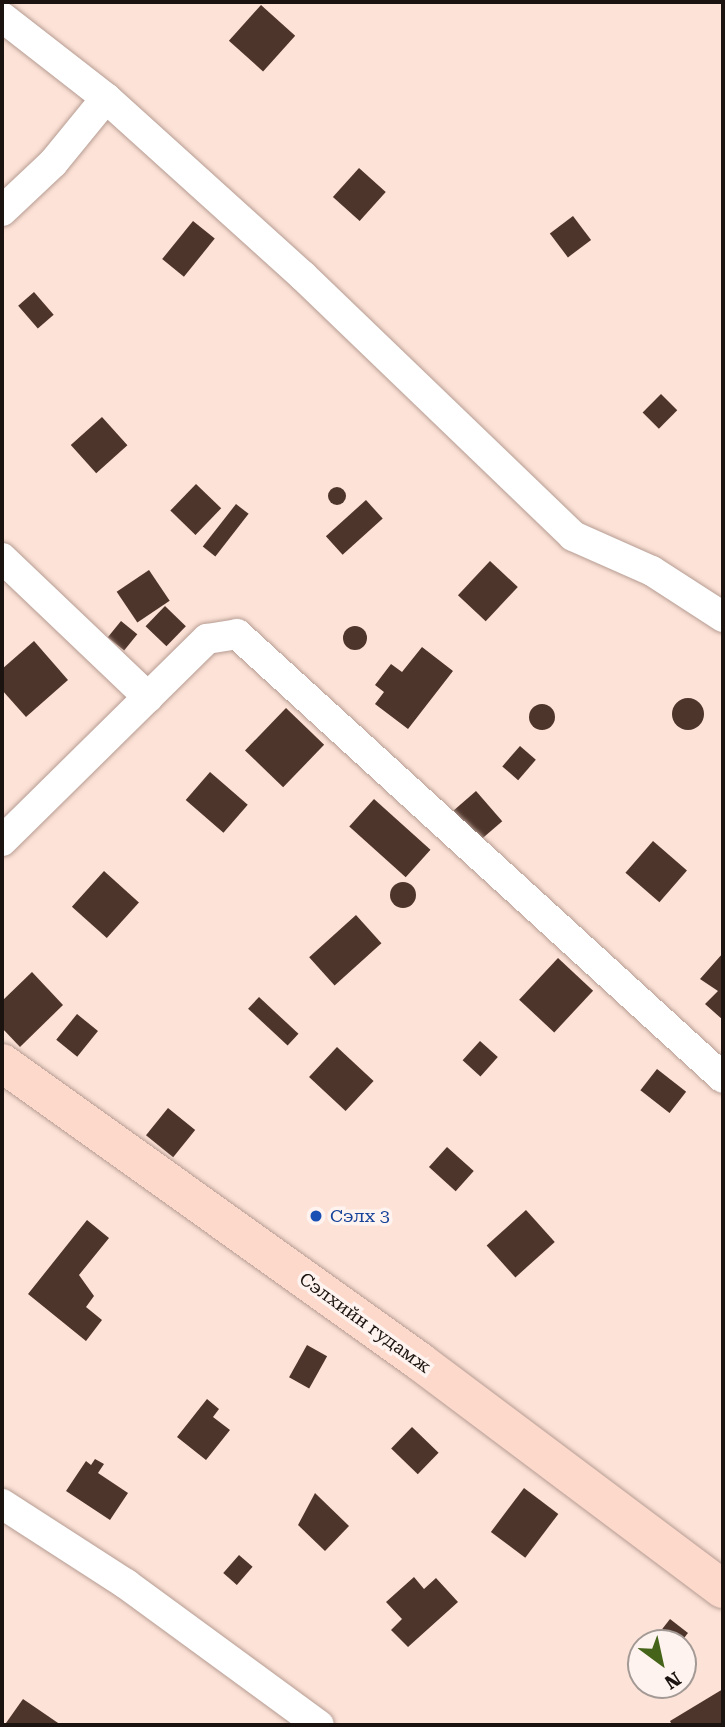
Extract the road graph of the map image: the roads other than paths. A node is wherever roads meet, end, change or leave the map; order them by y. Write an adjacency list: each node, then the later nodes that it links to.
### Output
1 (2, 17): 2 (street)
2 (106, 98): 3 (street); 5 (street)
3 (2, 211)
4 (2, 558): 6 (street)
5 (723, 617)
6 (148, 697): 7 (street); 9 (street)
7 (2, 841)
8 (2, 1063): 11 (main road, Сэлхийн гудамж)
9 (723, 1078)
10 (2, 1504): 12 (street)
11 (723, 1589)
12 (319, 1725)

